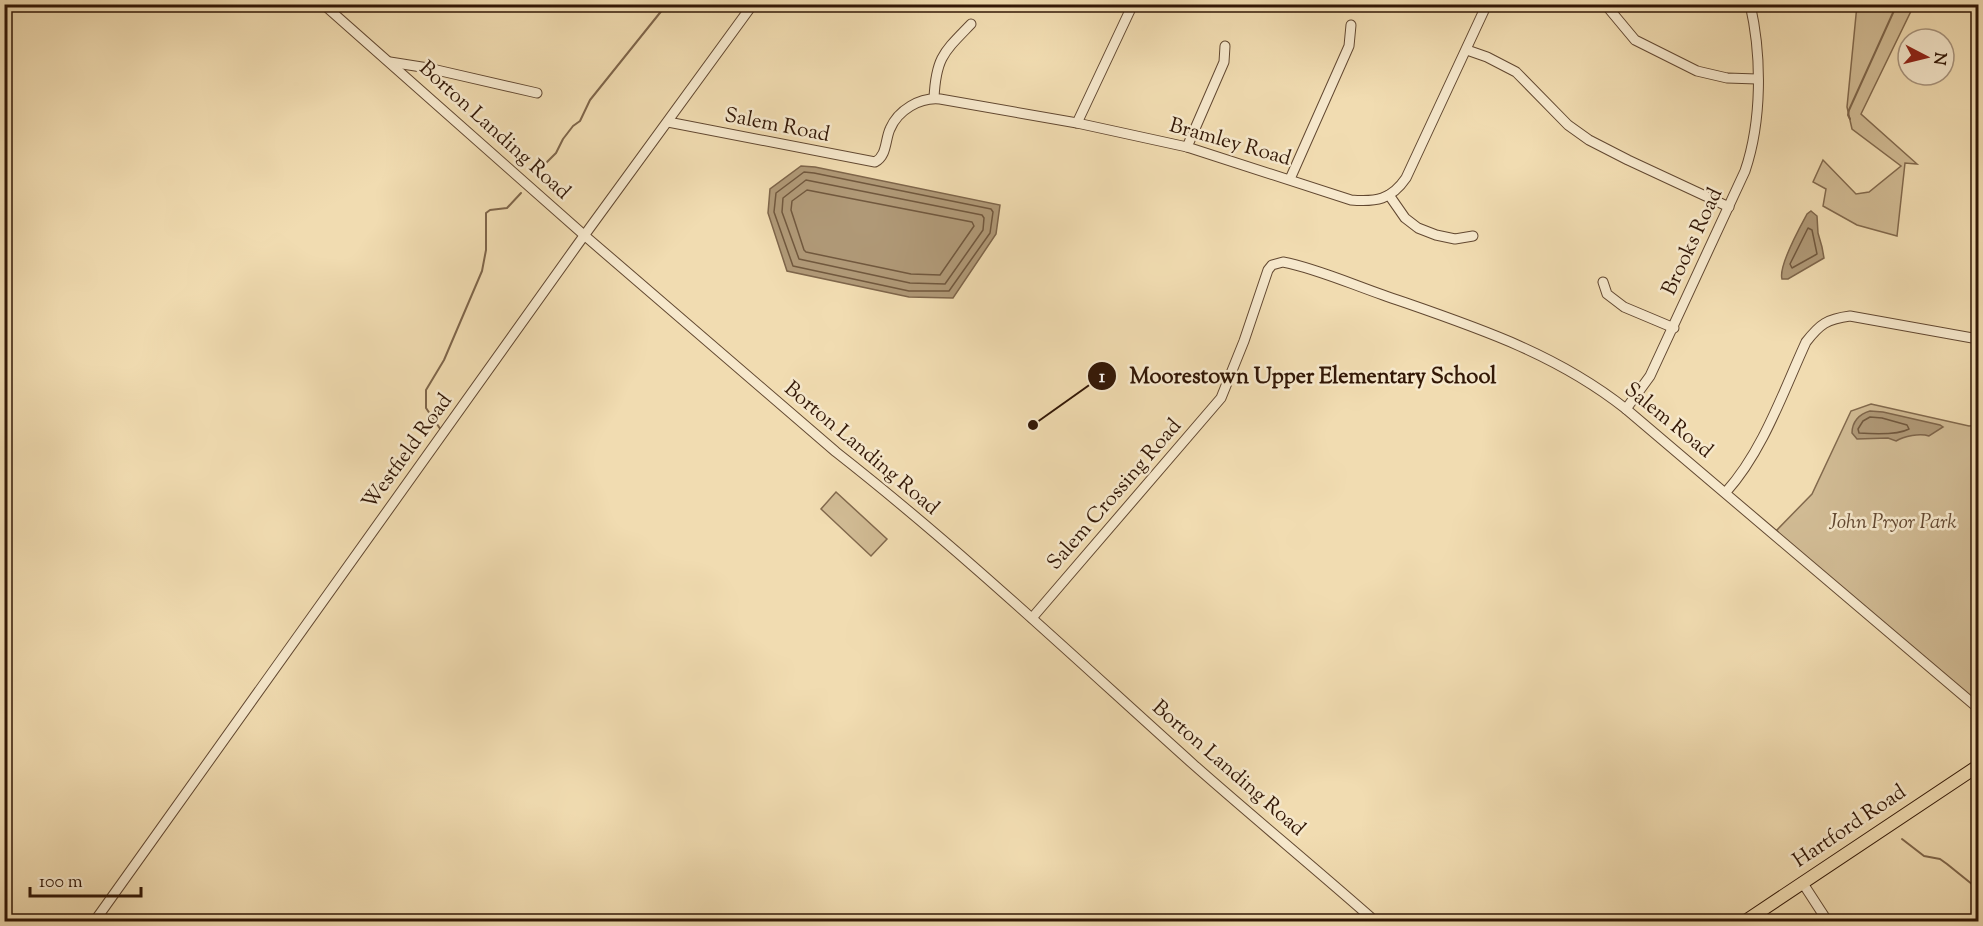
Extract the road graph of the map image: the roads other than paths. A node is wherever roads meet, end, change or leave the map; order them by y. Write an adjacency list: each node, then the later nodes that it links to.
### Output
1 (323, 4): 11 (street, Borton Landing Road)
2 (753, 4): 15 (street, Westfield Road)
3 (1133, 4): 16 (street)
4 (1487, 4): 10 (street)
5 (1605, 4): 12 (street)
6 (1750, 4): 12 (street, Brooks Road)
7 (971, 24): 14 (street)
8 (1351, 25): 18 (street)
9 (1225, 46): 17 (street)
10 (1467, 50): 19 (street); 20 (street)
11 (388, 61): 13 (street); 21 (street, Borton Landing Road)
12 (1757, 79): 20 (street, Brooks Road)
13 (537, 93)
14 (934, 98): 15 (street, Salem Road); 16 (street, Bramley Road)
15 (668, 122): 21 (street, Westfield Road)
16 (1077, 123): 17 (street, Bramley Road)
17 (1187, 147): 18 (street, Bramley Road)
18 (1290, 180): 19 (street, Bramley Road)
19 (1389, 195): 22 (street)
20 (1729, 207): 25 (street, Brooks Road)
21 (584, 235): 29 (street, Borton Landing Road); 33 (street, Westfield Road)
22 (1473, 236)
23 (1278, 262): 27 (street, Salem Road); 29 (street, Salem Crossing Road)
24 (1603, 282): 25 (street)
25 (1674, 328): 27 (street, Brooks Road)
26 (1978, 339): 28 (street)
27 (1626, 409): 28 (street, Salem Road)
28 (1726, 492): 30 (street, Salem Road)
29 (1032, 618): 34 (street, Borton Landing Road)
30 (1978, 708)
31 (1978, 766): 32 (main road, Hartford Road)
32 (1802, 882): 35 (main road, Hartford Road); 36 (street)
33 (94, 921)
34 (1376, 921)
35 (1743, 921)
36 (1828, 921)

